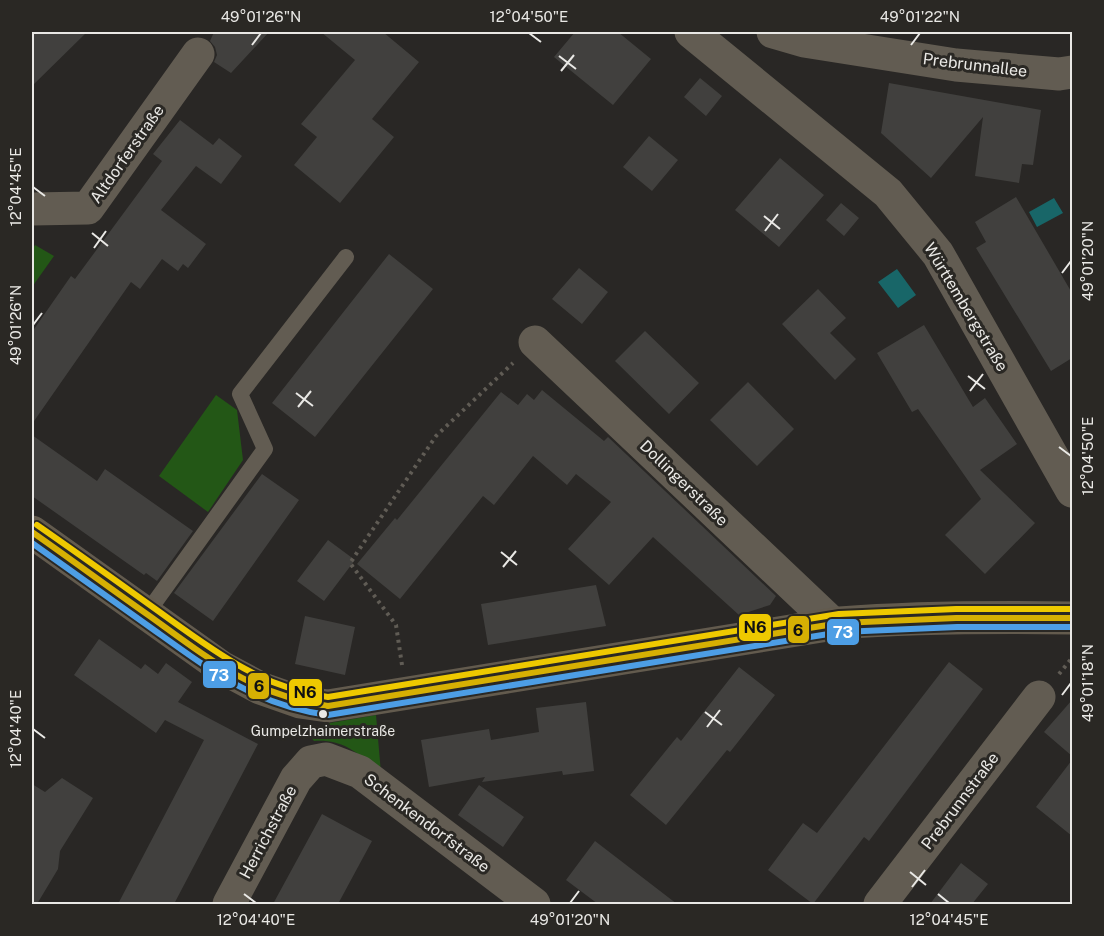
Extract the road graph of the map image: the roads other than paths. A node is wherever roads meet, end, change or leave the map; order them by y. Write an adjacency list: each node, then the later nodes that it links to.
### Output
1 (691, 32): 8 (street, Württembergstraße)
2 (773, 32): 4 (street, Prebrunnallee)
3 (198, 54): 5 (street, Altdorferstraße)
4 (1072, 72)
5 (32, 209)
6 (346, 257): 10 (lane)
7 (535, 342): 12 (street, Dollingerstraße)
8 (1072, 491)
9 (32, 532): 10 (street)
10 (147, 614): 12 (street)
11 (1072, 618): 12 (street)
12 (832, 624)
13 (1039, 697): 17 (street, Prebrunnstraße)
14 (311, 762): 15 (street, Herrichstraße); 16 (street, Schenkendorfstraße)
15 (229, 904)
16 (534, 904)
17 (880, 904)

